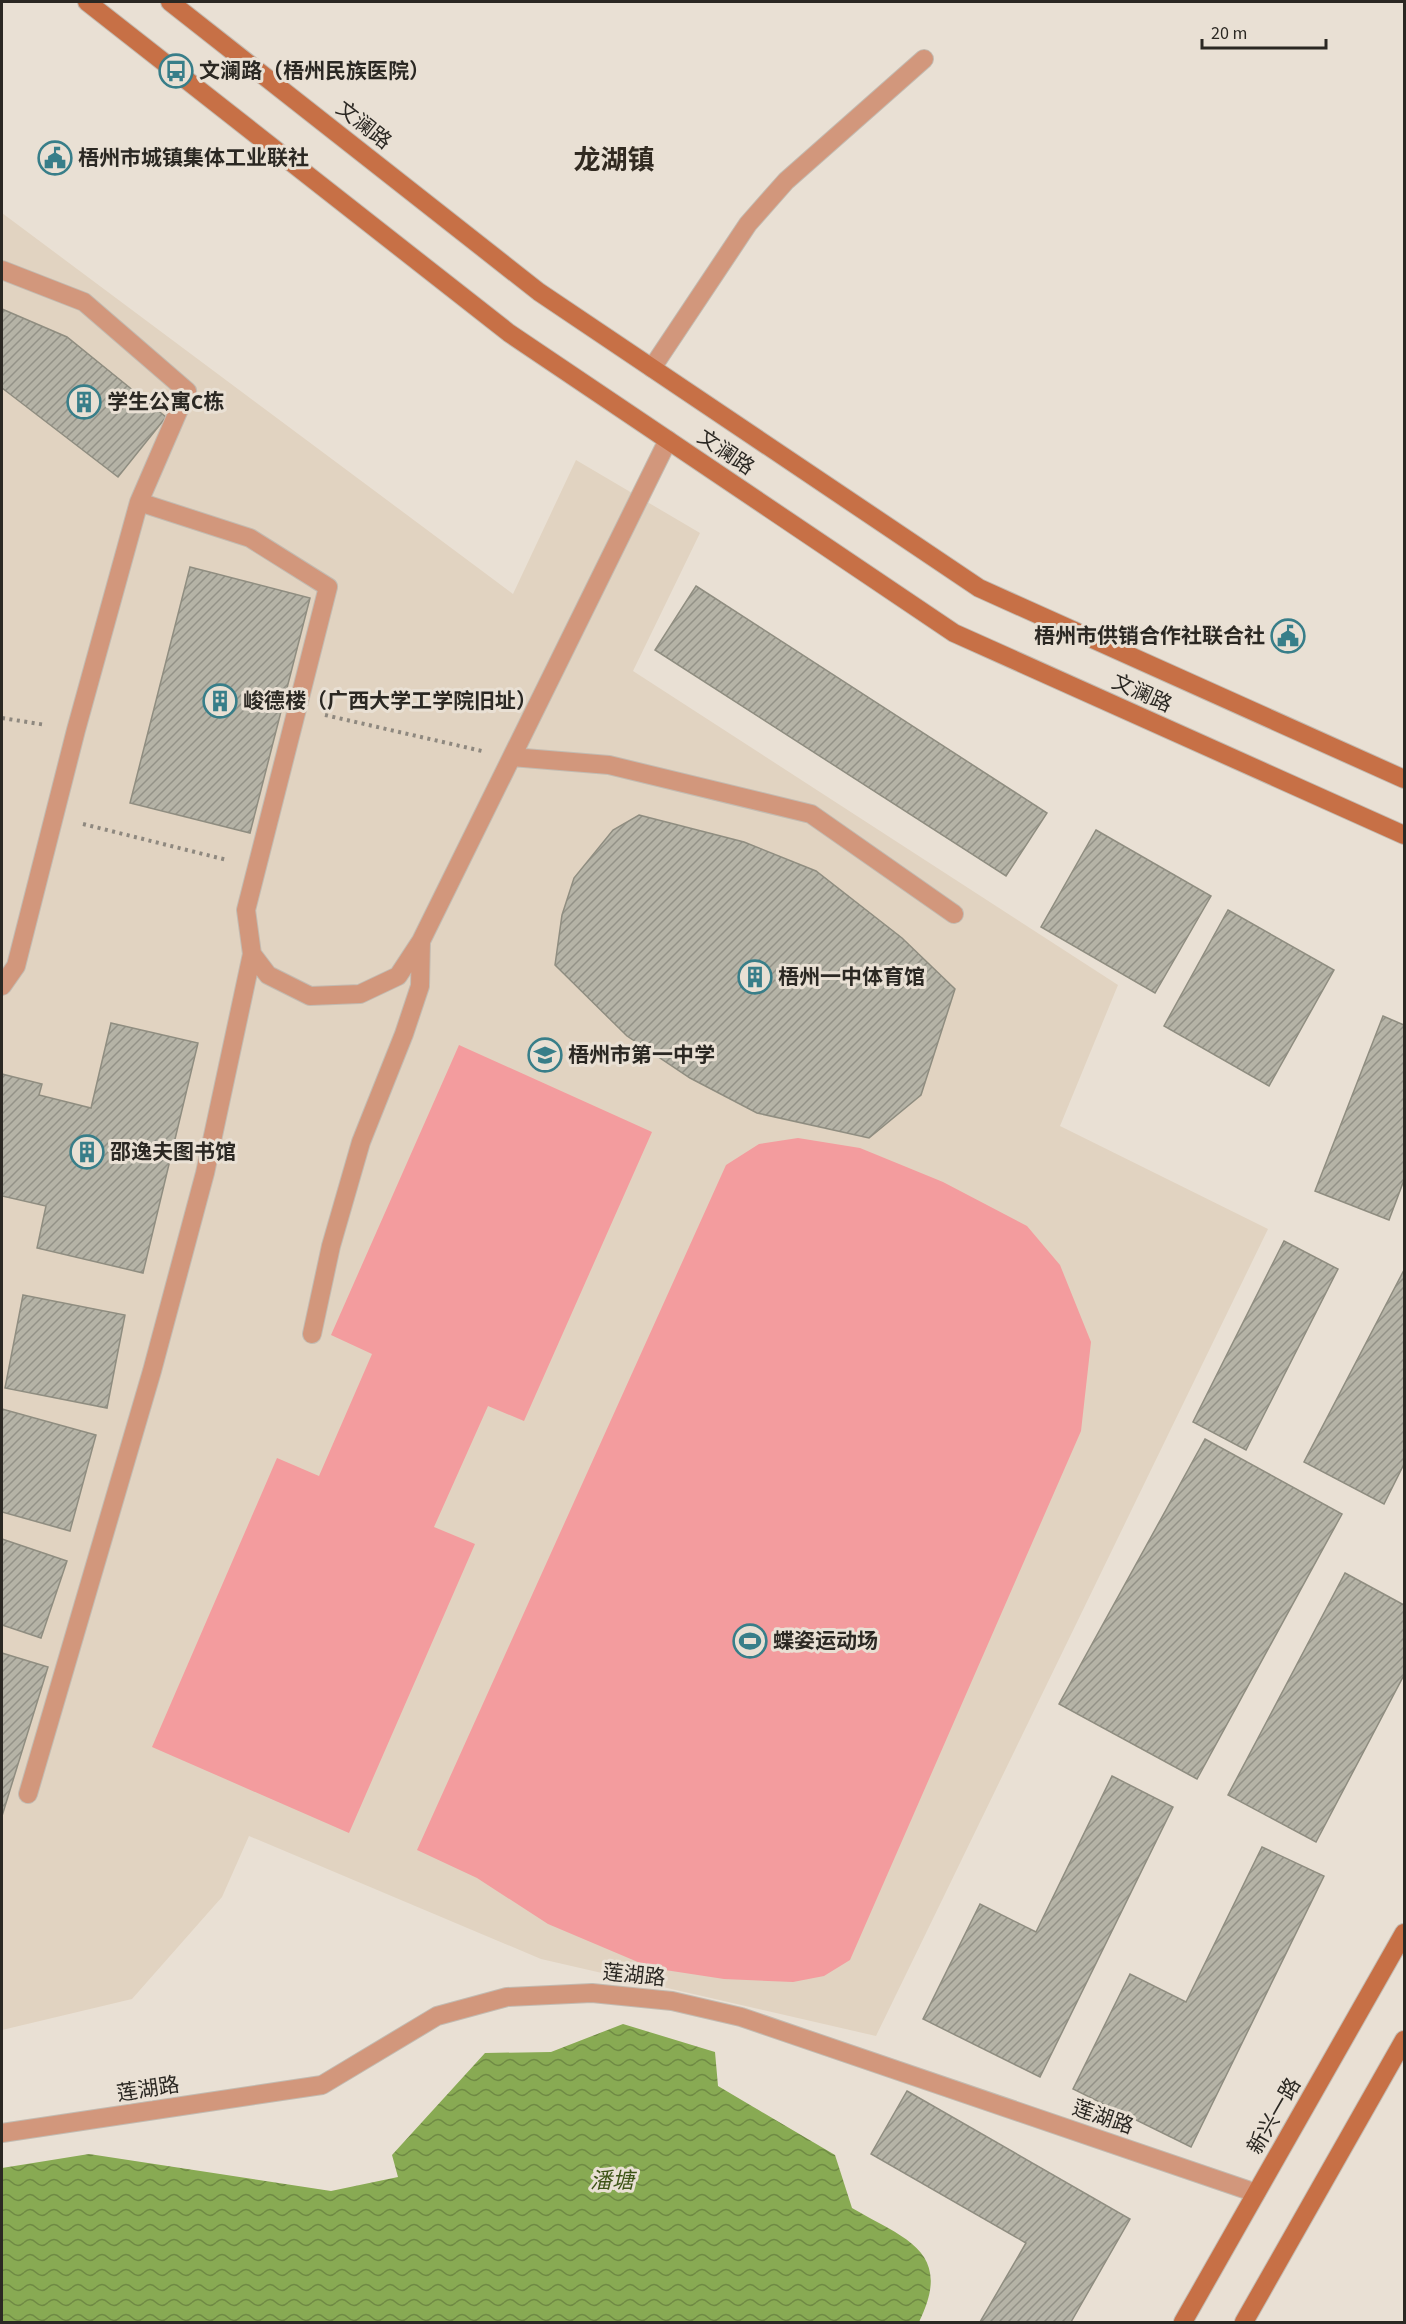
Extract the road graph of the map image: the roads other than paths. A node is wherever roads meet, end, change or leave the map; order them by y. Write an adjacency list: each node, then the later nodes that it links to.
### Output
1 (87, 2): 6 (main road, 文澜路)
2 (170, 2): 5 (main road, 文澜路)
3 (924, 59): 5 (street)
4 (2, 270): 7 (street)
5 (652, 368): 9 (main road, 文澜路)
6 (668, 440): 8 (street); 10 (main road, 文澜路)
7 (139, 502): 13 (street); 14 (street)
8 (512, 757): 11 (street); 12 (street)
9 (1404, 779)
10 (1404, 835)
11 (954, 914)
12 (421, 941): 13 (street); 15 (street)
13 (252, 954): 16 (street)
14 (2, 986)
15 (312, 1334)
16 (28, 1794)
17 (1404, 1933): 20 (main road, 新兴一路)
18 (1404, 2040): 22 (main road)
19 (2, 2133): 20 (street, 莲湖路)
20 (1256, 2193): 21 (main road, 新兴一路)
21 (1183, 2322)
22 (1244, 2322)

